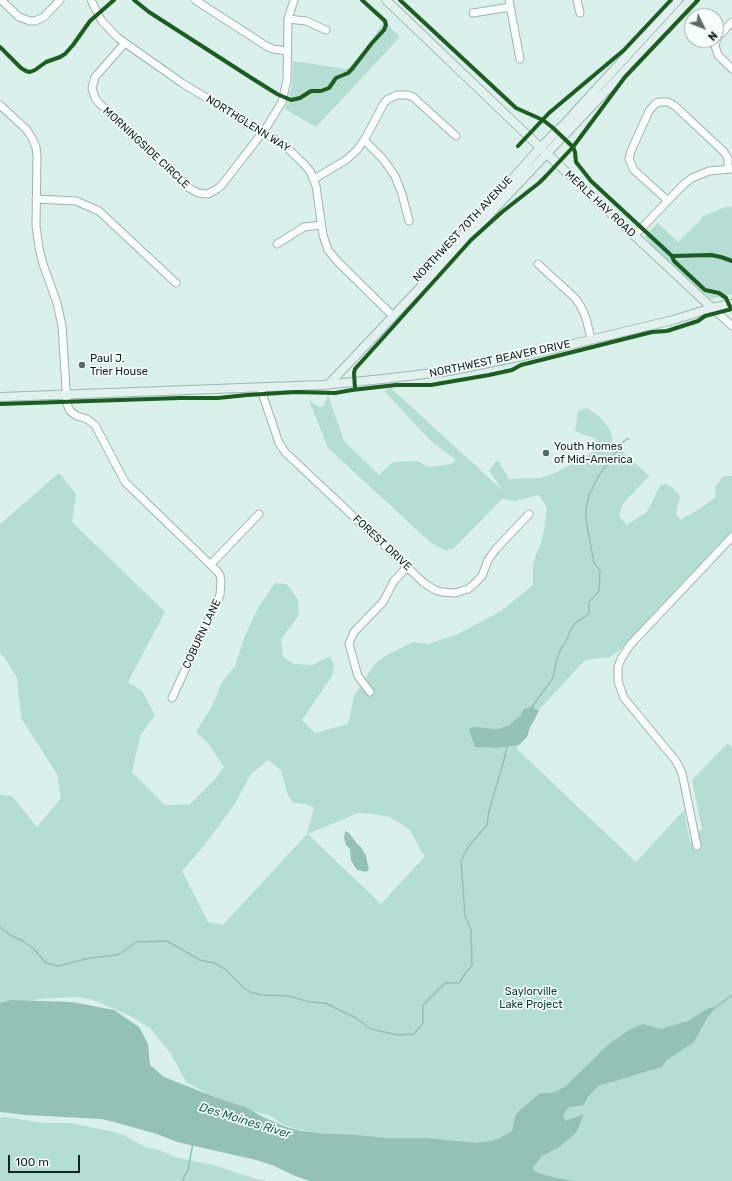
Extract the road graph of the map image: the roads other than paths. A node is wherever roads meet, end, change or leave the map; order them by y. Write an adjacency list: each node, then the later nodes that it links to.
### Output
1 (1, 0): 2 (street)
2 (60, 0)
3 (91, 0): 16 (street, NORTHGLENN WAY)
4 (195, 0): 17 (street)
5 (294, 0): 13 (street, MORNINGSIDE CIRCLE)
6 (386, 0): 24 (main road, MERLE HAY ROAD)
7 (577, 0): 12 (street)
8 (678, 0): 24 (main road, NORTHWEST 70TH AVENUE)
9 (690, 0): 24 (main road, NORTHWEST 70TH AVENUE)
10 (509, 3): 11 (street); 18 (street)
11 (473, 13)
12 (580, 13)
13 (288, 19): 15 (street); 17 (street, MORNINGSIDE CIRCLE)
14 (732, 22): 19 (street)
15 (326, 30)
16 (125, 43): 21 (street, NORTHGLENN WAY); 21 (street, MORNINGSIDE CIRCLE)
17 (287, 51): 21 (street, MORNINGSIDE CIRCLE)
18 (520, 58)
19 (732, 69)
20 (0, 105): 27 (street, COBURN LANE)
21 (263, 132): 26 (street, NORTHGLENN WAY)
22 (456, 136): 23 (street)
23 (365, 141): 26 (street); 29 (street)
24 (544, 151): 31 (main road, MERLE HAY ROAD); 37 (main road, NORTHWEST 70TH AVENUE)
25 (730, 169): 28 (street); 28 (street)
26 (314, 179): 30 (street, NORTHGLENN WAY)
27 (36, 199): 34 (street); 42 (street, COBURN LANE)
28 (667, 200): 31 (street)
29 (409, 221)
30 (321, 225): 32 (street); 37 (street, NORTHGLENN WAY)
31 (634, 236): 36 (main road, MERLE HAY ROAD)
32 (277, 244)
33 (538, 264): 39 (street)
34 (176, 283)
35 (732, 304): 36 (main road, NORTHWEST BEAVER DRIVE)
36 (712, 308): 38 (street); 39 (main road, NORTHWEST BEAVER DRIVE)
37 (393, 316): 40 (main road, NORTHWEST 70TH AVENUE)
38 (732, 326)
39 (591, 339): 40 (main road, NORTHWEST BEAVER DRIVE)
40 (329, 384): 41 (main road, NORTHWEST BEAVER DRIVE)
41 (260, 387): 42 (main road, NORTHWEST BEAVER DRIVE); 48 (street, FOREST DRIVE)
42 (66, 395): 43 (main road, NORTHWEST BEAVER DRIVE); 47 (street, COBURN LANE)
43 (0, 397)
44 (259, 514): 47 (street)
45 (529, 514): 48 (street, FOREST DRIVE)
46 (732, 537): 51 (street)
47 (211, 564): 50 (street, COBURN LANE)
48 (407, 567): 49 (street)
49 (370, 692)
50 (172, 698)
51 (697, 846)

